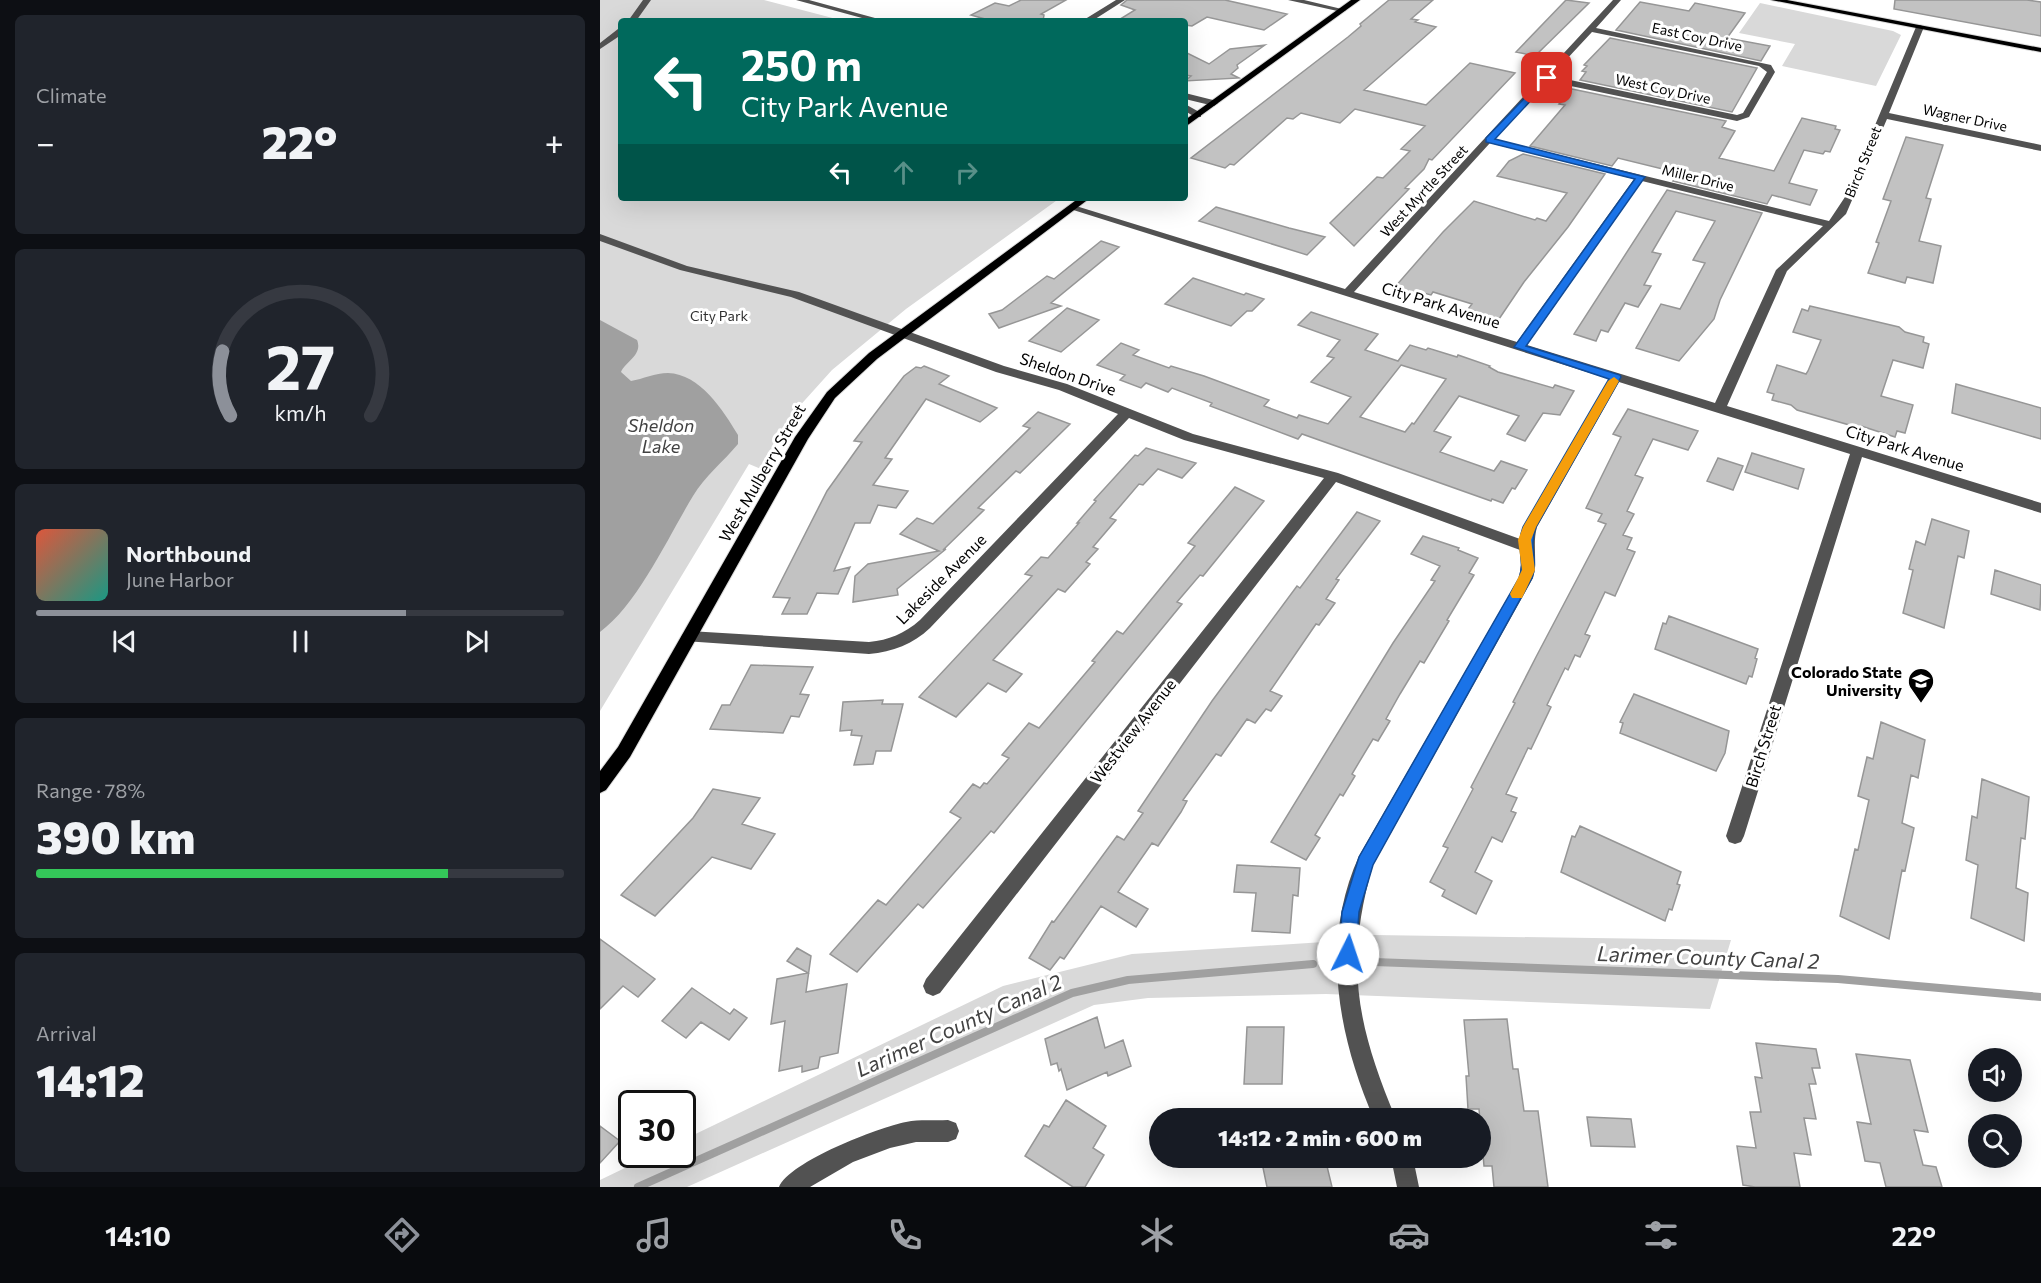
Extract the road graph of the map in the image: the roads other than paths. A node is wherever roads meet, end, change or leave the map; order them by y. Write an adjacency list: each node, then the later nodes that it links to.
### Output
1 (646, 0): 11 (street)
2 (801, 0): 9 (street)
3 (833, 0): 9 (street)
4 (1121, 0): 13 (street)
5 (1293, 0): 10 (street)
6 (1356, 0): 10 (main road)
7 (1617, 0): 15 (street, West Myrtle Street)
8 (1775, 0): 14 (main road)
9 (822, 6): 12 (street)
10 (1342, 10): 22 (main road)
11 (634, 18)
12 (870, 18)
13 (1091, 18)
14 (1920, 27): 18 (main road); 25 (street, Birch Street)
15 (1591, 29): 19 (street, West Myrtle Street); 20 (street, East Coy Drive)
16 (618, 33): 17 (street)
17 (600, 47)
18 (2041, 50)
19 (1547, 78): 20 (street, West Coy Drive); 27 (street, West Myrtle Street)
20 (1760, 92)
21 (1188, 97): 22 (street)
22 (1214, 103): 24 (main road)
23 (1188, 109): 24 (street)
24 (1198, 115): 26 (main road)
25 (1883, 115): 28 (street, Wagner Drive); 32 (street, Birch Street)
26 (1188, 122)
27 (1489, 140): 29 (street, Miller Drive); 34 (street, West Myrtle Street)
28 (2041, 147)
29 (1641, 177): 32 (street, Miller Drive); 36 (street)
30 (1081, 201): 31 (main road, West Mulberry Street)
31 (1072, 208): 34 (street, City Park Avenue); 35 (main road, West Mulberry Street)
32 (1831, 225): 38 (street, Birch Street)
33 (600, 237): 35 (street, Sheldon Drive)
34 (1347, 293): 36 (street, City Park Avenue)
35 (903, 333): 39 (street, Sheldon Drive); 44 (main road, West Mulberry Street)
36 (1519, 347): 37 (street, City Park Avenue)
37 (1616, 377): 38 (street, City Park Avenue); 43 (street)
38 (1719, 409): 40 (street, City Park Avenue)
39 (1127, 412): 41 (street, Sheldon Drive); 44 (street, Lakeside Avenue)
40 (1857, 450): 42 (street, City Park Avenue); 46 (street, Birch Street)
41 (1333, 476): 43 (street, Sheldon Drive); 47 (street, Westview Avenue)
42 (2041, 508)
43 (1525, 546): 48 (street)
44 (689, 637): 45 (main road, West Mulberry Street)
45 (600, 785)
46 (1735, 836)
47 (933, 986)
48 (1380, 1108)
49 (948, 1131): 51 (street)
50 (1404, 1168): 52 (street)
51 (790, 1187)
52 (1408, 1187)

